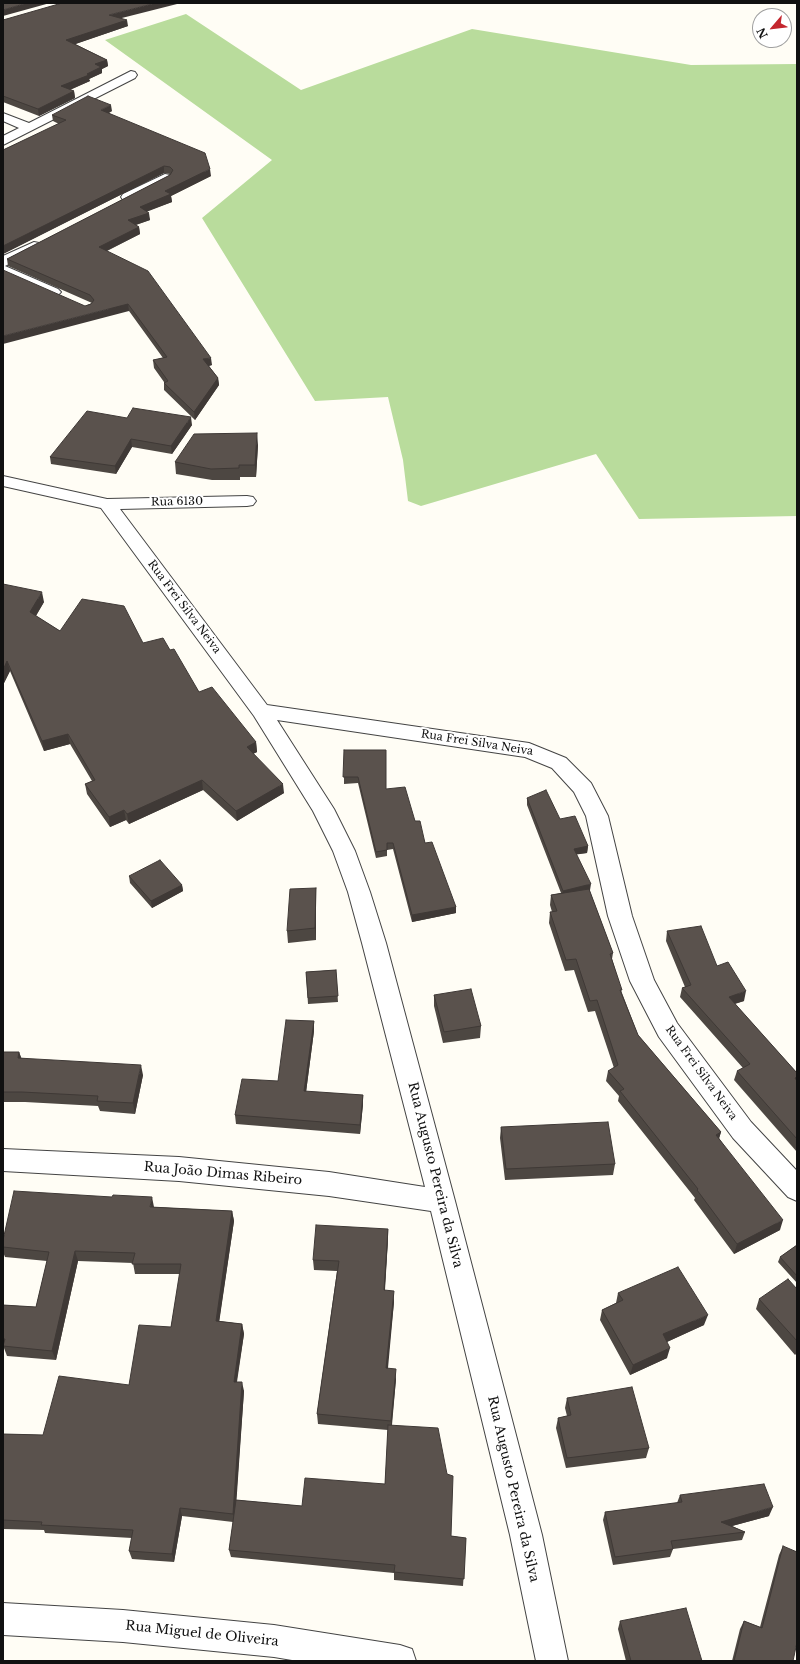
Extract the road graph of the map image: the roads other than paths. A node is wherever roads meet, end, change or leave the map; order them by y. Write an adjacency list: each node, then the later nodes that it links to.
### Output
1 (131, 75): 3 (street)
2 (3, 117): 3 (street)
3 (29, 127): 4 (street)
4 (3, 141)
5 (165, 178): 6 (street)
6 (115, 204)
7 (45, 240): 8 (street)
8 (3, 262)
9 (3, 270): 10 (street)
10 (65, 298)
11 (3, 481): 13 (street)
12 (247, 501): 13 (street, Rua 6130)
13 (107, 504): 14 (street, Rua Frei Silva Neiva)
14 (261, 711): 16 (street, Rua Frei Silva Neiva); 17 (street, Rua Augusto Pereira da Silva)
15 (3, 1160): 17 (street, Rua João Dimas Ribeiro)
16 (797, 1189)
17 (442, 1201): 20 (street, Rua Augusto Pereira da Silva)
18 (3, 1619): 19 (street, Rua Miguel de Oliveira)
19 (400, 1661)
20 (552, 1661)

